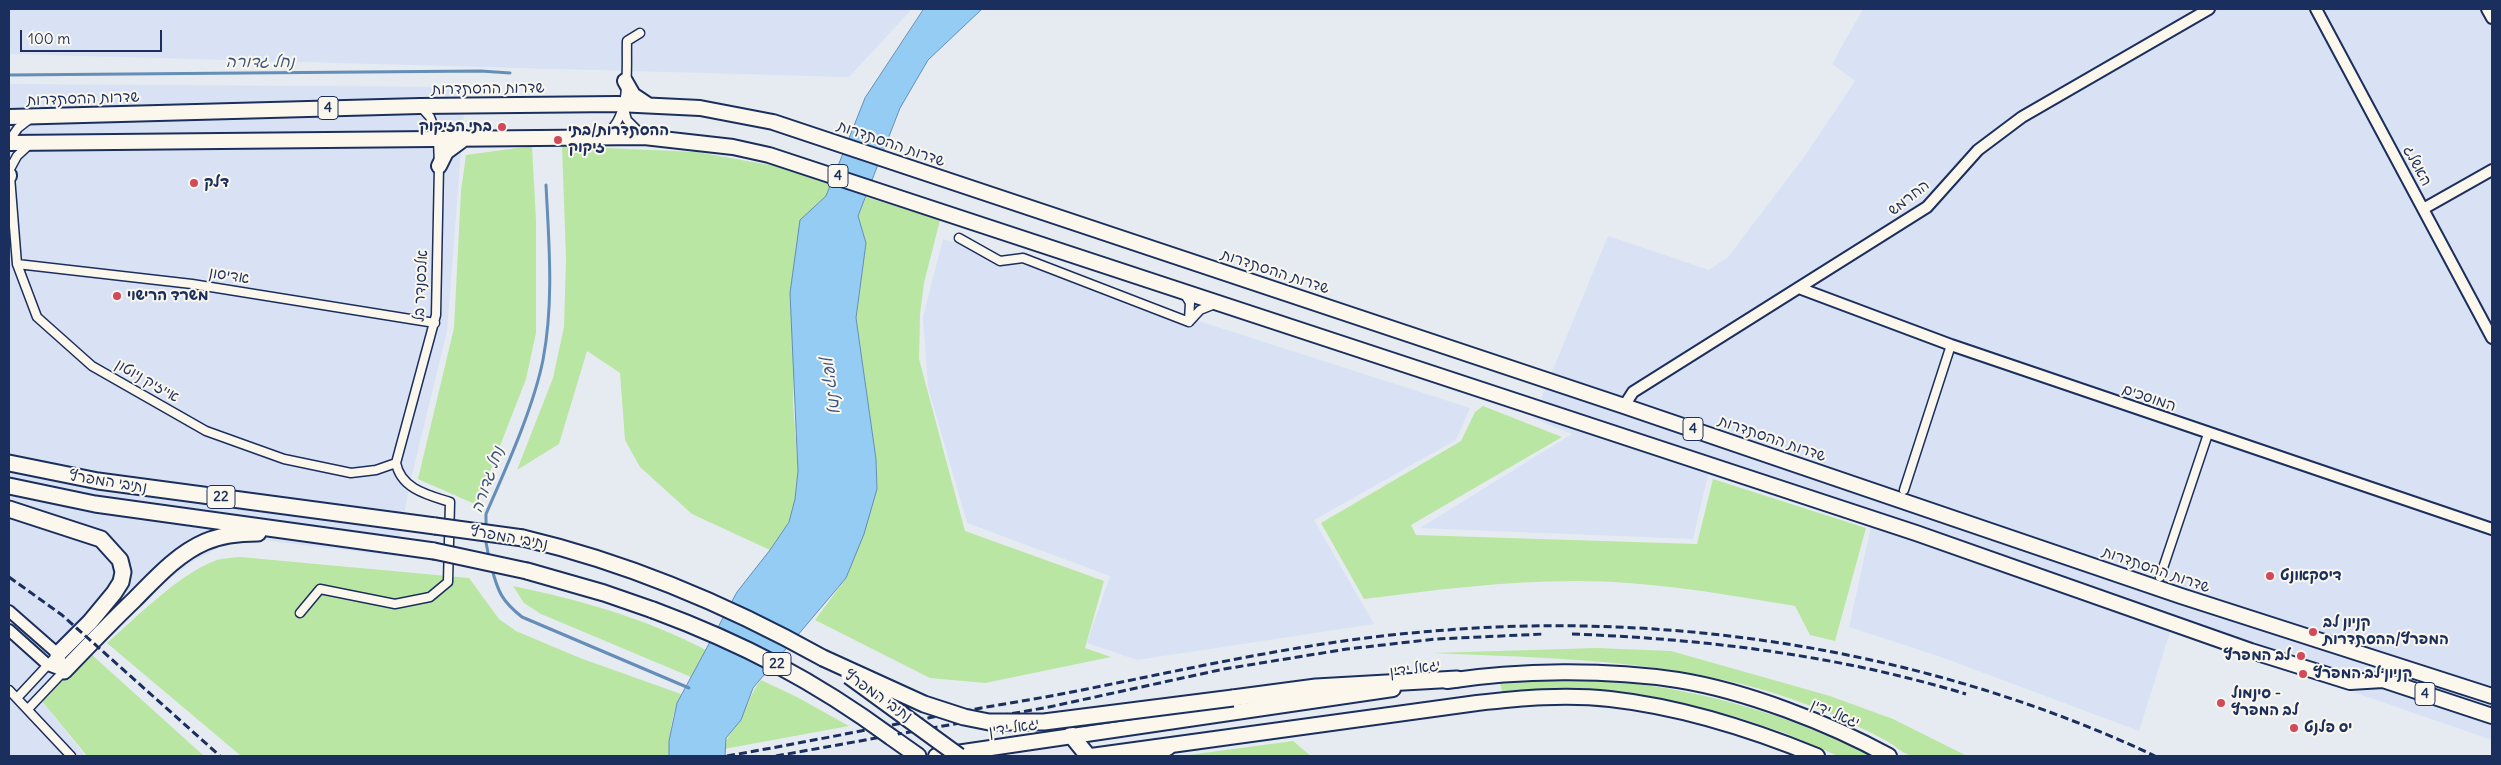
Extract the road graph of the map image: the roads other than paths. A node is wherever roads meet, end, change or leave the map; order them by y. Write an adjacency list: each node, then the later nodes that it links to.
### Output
1 (2209, 9): 26 (street, החרמש)
2 (2316, 9): 23 (street, האשלג)
3 (2487, 9): 4 (street)
4 (2492, 18)
5 (640, 33): 6 (street)
6 (625, 81): 7 (street); 8 (highway)
7 (624, 104): 8 (highway, שדרות ההסתדרות / 4); 9 (highway, שדרות ההסתדרות / 4); 12 (street); 14 (street)
8 (649, 105): 33 (highway, שדרות ההסתדרות / 4)
9 (420, 106): 10 (highway, שדרות ההסתדרות / 4); 16 (street, אלכסנדר בל)
10 (33, 116): 11 (highway, שדרות ההסתדרות / 4); 17 (street)
11 (9, 117)
12 (602, 136): 13 (highway, 4); 14 (highway, 4)
13 (466, 137): 16 (highway, 4); 20 (highway)
14 (644, 137): 27 (highway, 4)
15 (422, 138): 16 (highway, 4); 18 (highway, 4); 20 (street, אלכסנדר בל)
16 (438, 138): 20 (street, אלכסנדר בל)
17 (9, 142): 18 (highway, 4)
18 (32, 142): 22 (street)
19 (9, 164): 22 (street, אייזיק ניוטון)
20 (440, 166): 30 (street, אלכסנדר בל)
21 (2492, 170): 23 (street)
22 (9, 176): 25 (street, אייזיק ניוטון)
23 (2423, 209): 31 (street, האשלג)
24 (959, 238): 29 (street)
25 (17, 264): 30 (street, אדיסון); 36 (street, אייזיק ניוטון)
26 (1799, 288): 32 (street, המוסכים); 33 (street, החרמש)
27 (1181, 289): 28 (highway, 4); 29 (street)
28 (1222, 303): 29 (street); 54 (highway, 4)
29 (1189, 322)
30 (435, 323): 36 (street, אלכסנדר בל)
31 (2492, 338)
32 (1951, 345): 34 (street, המוסכים); 38 (street)
33 (1624, 406): 51 (highway, שדרות ההסתדרות / 4)
34 (2208, 434): 40 (street, המוסכים); 42 (street)
35 (9, 463): 46 (highway, נתיבי המפרץ / 22, bridge)
36 (396, 463): 44 (street)
37 (9, 486): 41 (highway, נתיבי המפרץ / 22)
38 (1904, 490)
39 (9, 509): 47 (highway)
40 (2492, 529)
41 (368, 540): 48 (highway); 56 (highway, נתיבי המפרץ / 22, bridge)
42 (2160, 577)
43 (9, 611): 47 (street)
44 (300, 613)
45 (9, 630): 47 (street)
46 (823, 658): 49 (highway, bridge); 62 (highway, נתיבי המפרץ / 22, bridge)
47 (53, 660): 48 (street); 52 (street)
48 (64, 671): 53 (street)
49 (1457, 679): 55 (highway, יגאל ידין); 66 (highway, יגאל ידין)
50 (9, 690): 52 (street)
51 (2492, 696)
52 (17, 698): 53 (street)
53 (28, 709): 58 (street)
54 (2492, 716)
55 (1072, 736): 61 (highway, יגאל ידין); 63 (highway)
56 (892, 737): 59 (highway); 60 (highway, נתיבי המפרץ / 22)
57 (1168, 747): 63 (highway); 64 (highway); 65 (highway)
58 (70, 756)
59 (909, 756)
60 (918, 756)
61 (936, 756)
62 (959, 756)
63 (1089, 756)
64 (1150, 756)
65 (1817, 756)
66 (1889, 756)

